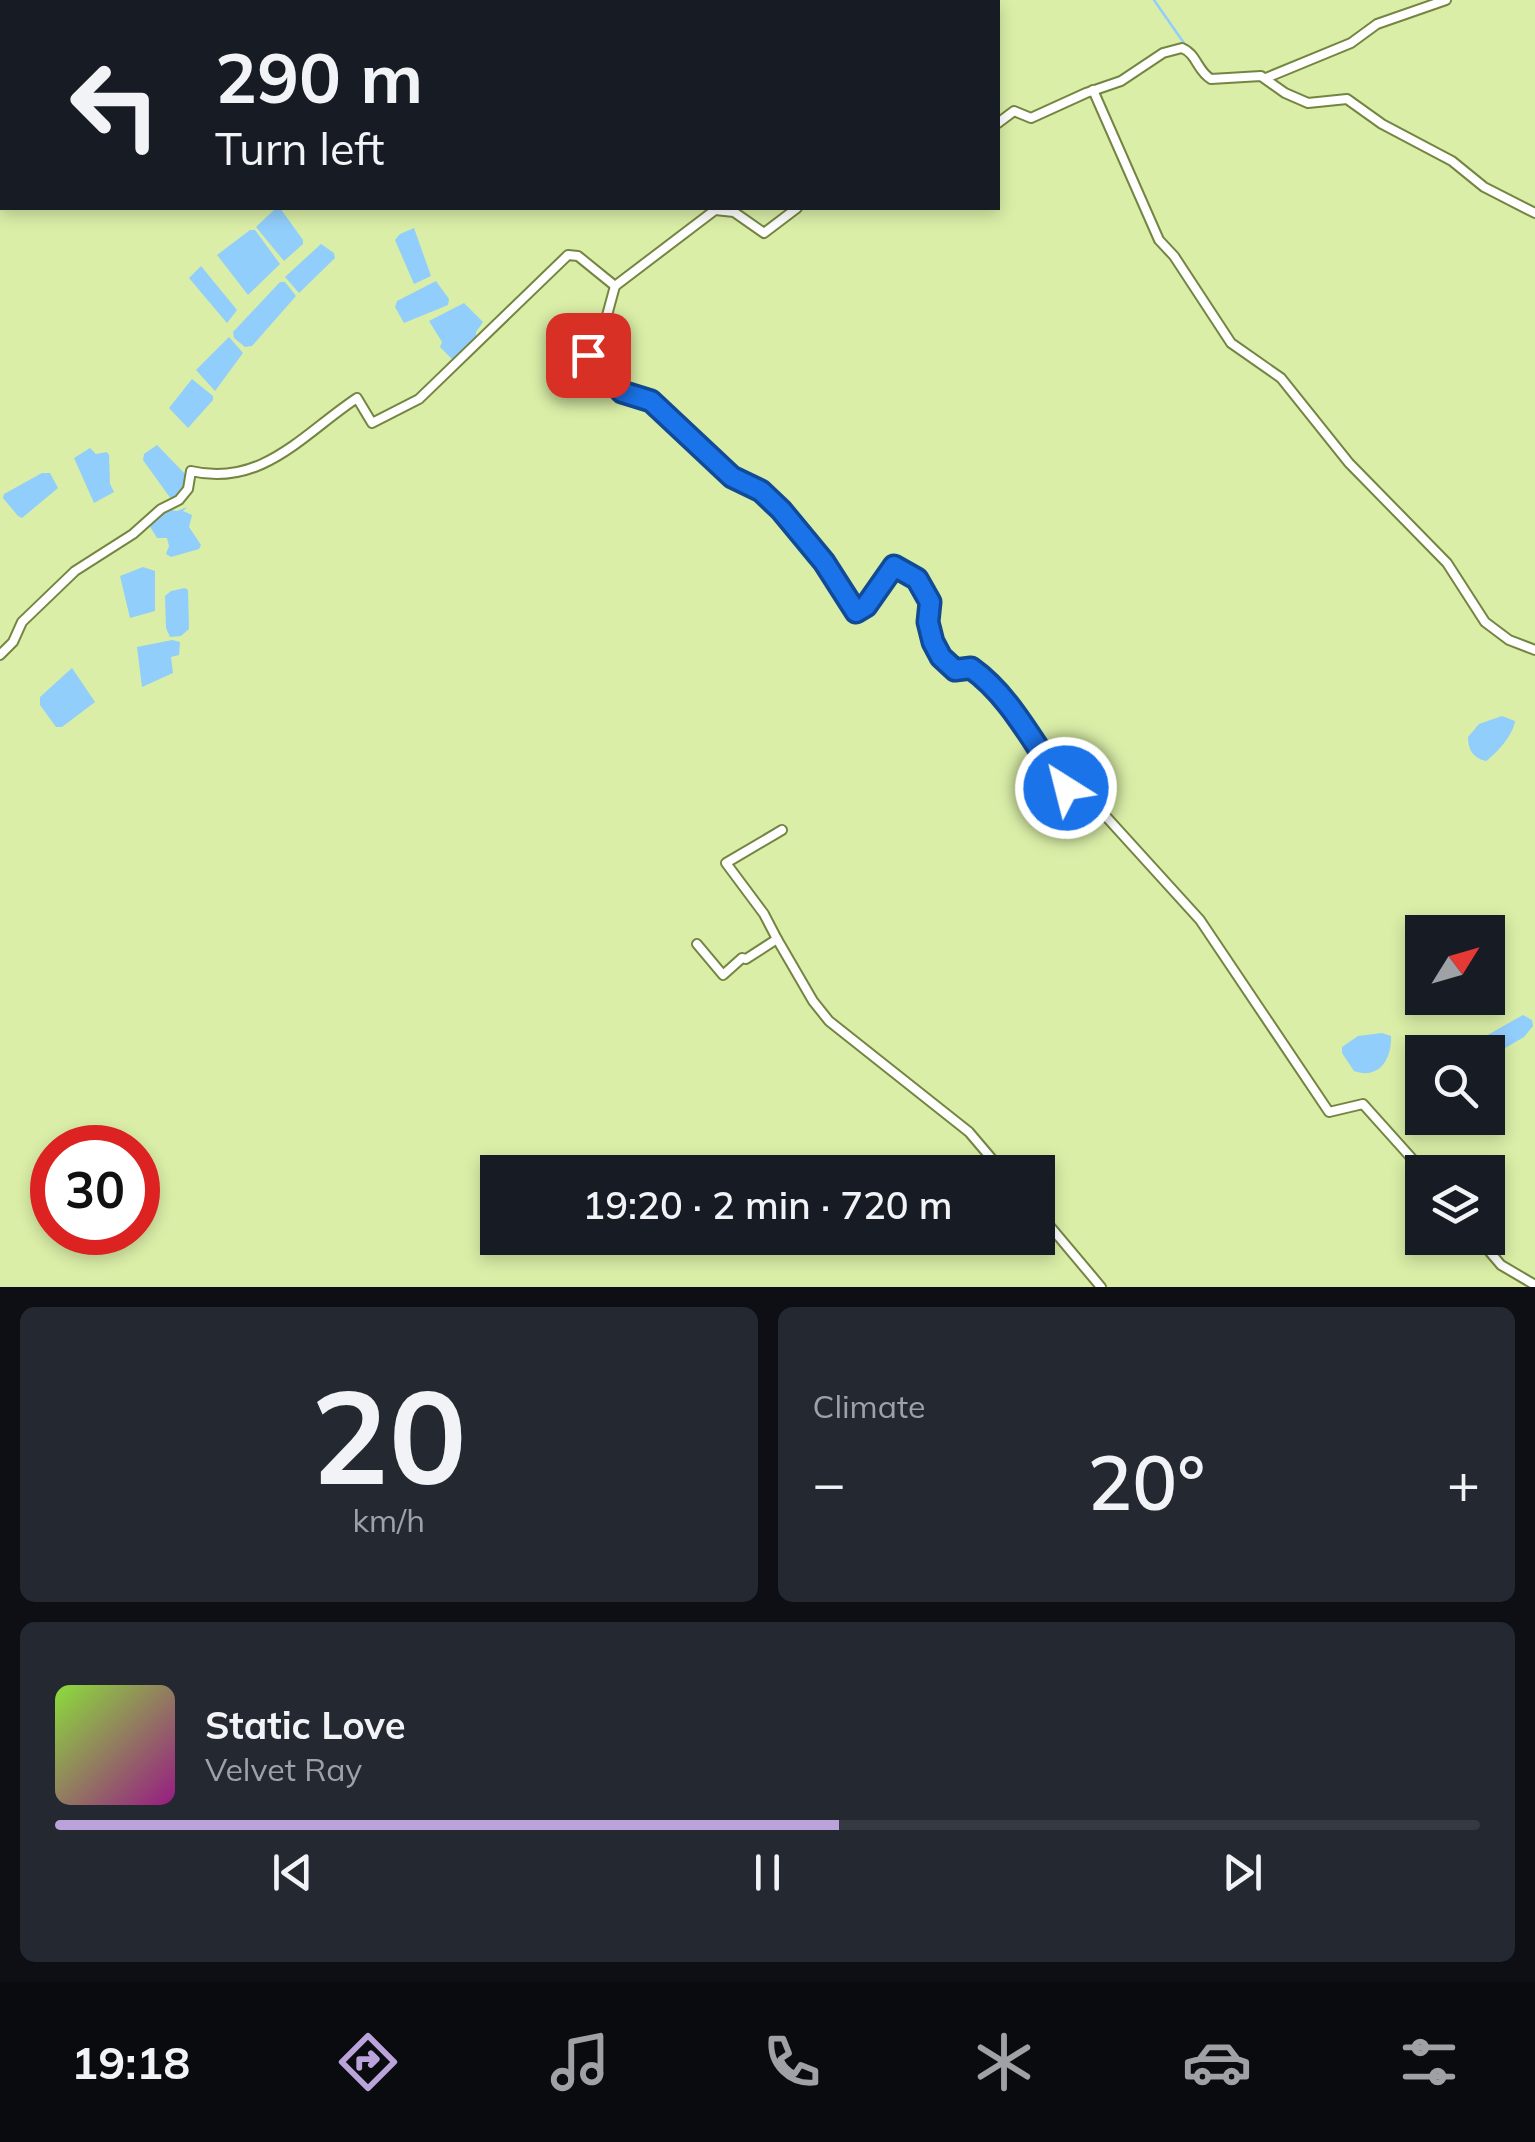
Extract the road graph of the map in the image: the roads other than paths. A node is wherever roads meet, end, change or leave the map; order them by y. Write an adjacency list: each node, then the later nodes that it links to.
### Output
1 (1446, 0): 2 (street)
2 (1266, 78): 3 (street); 8 (street)
3 (1093, 90): 4 (street); 10 (street)
4 (1000, 122)
5 (716, 210): 9 (street)
6 (716, 210): 7 (street)
7 (794, 210)
8 (1535, 213)
9 (615, 286): 11 (street); 16 (street)
10 (1535, 650)
11 (0, 656)
12 (782, 830): 13 (street)
13 (777, 939): 14 (street); 15 (street)
14 (697, 944)
15 (989, 1155)
16 (1409, 1155)
17 (1055, 1233): 20 (street)
18 (1492, 1255): 19 (street)
19 (1535, 1285)
20 (1100, 1287)

